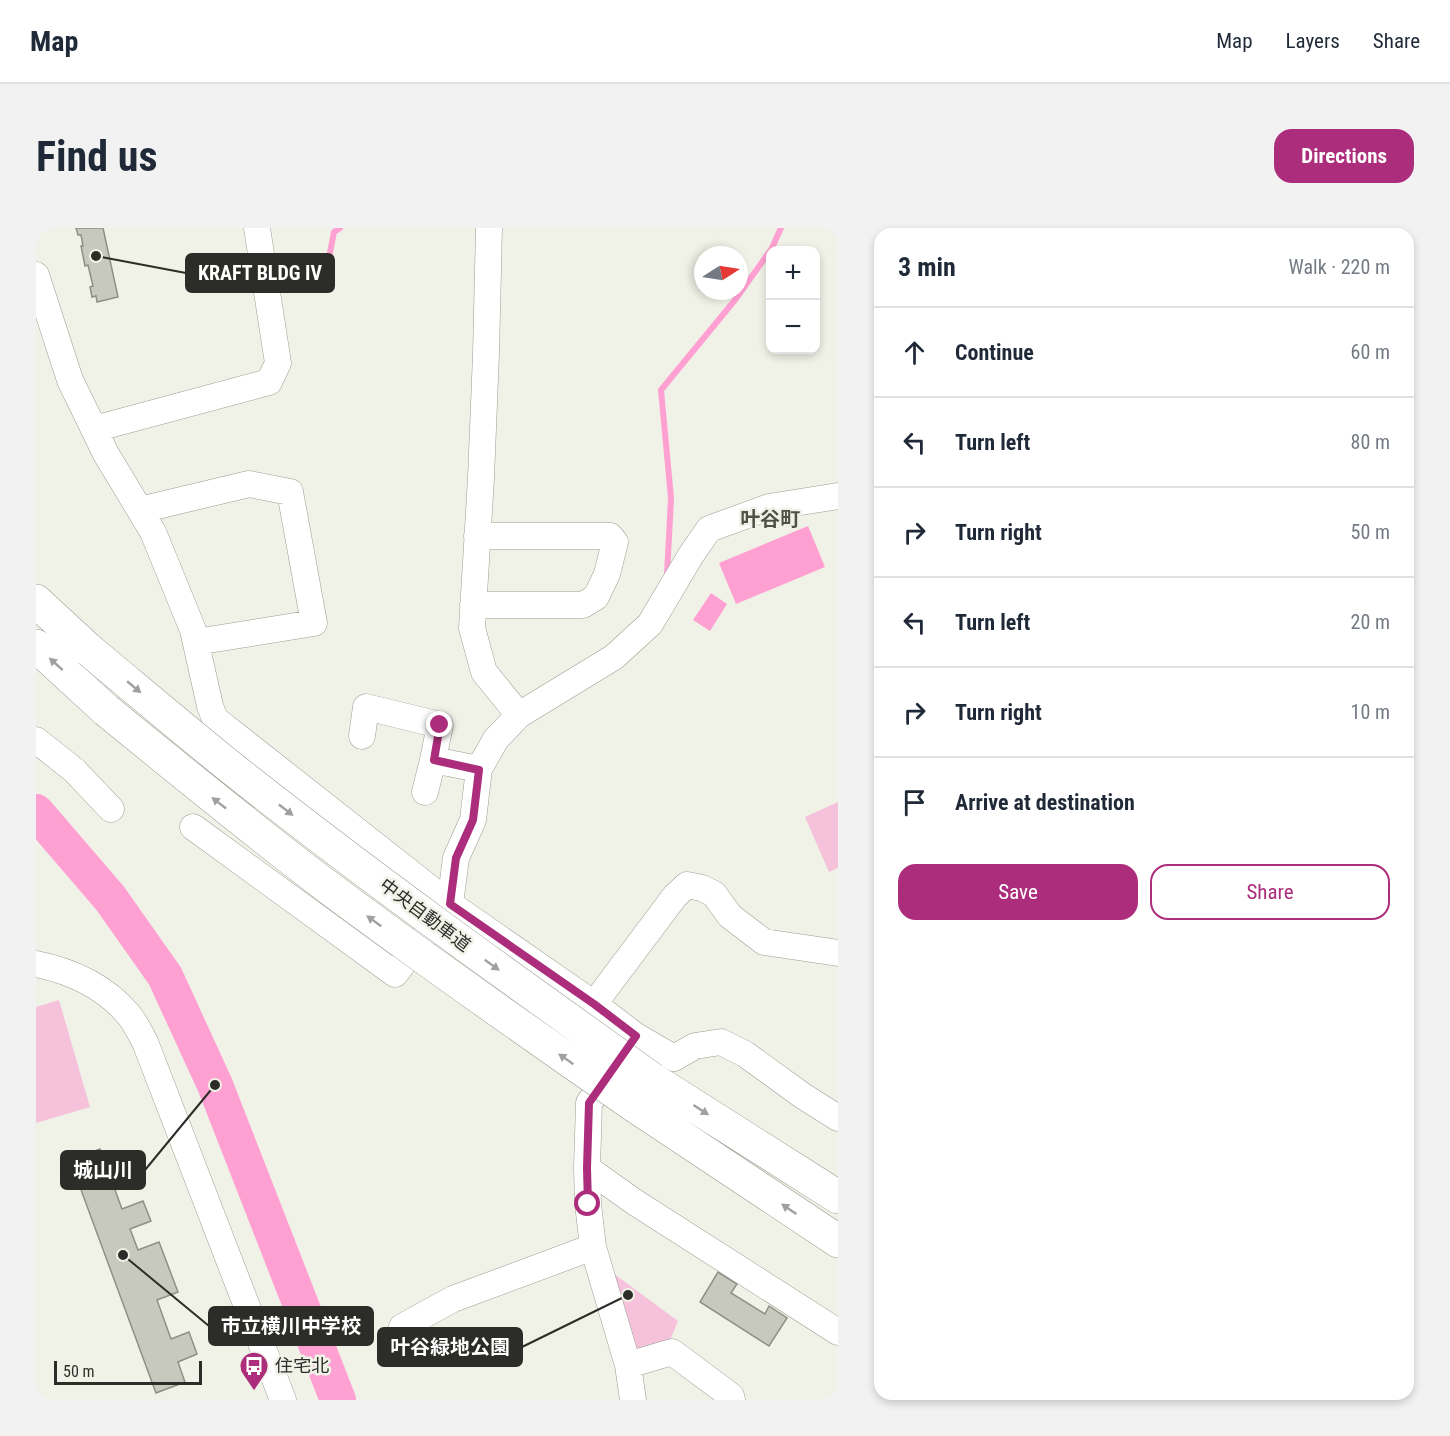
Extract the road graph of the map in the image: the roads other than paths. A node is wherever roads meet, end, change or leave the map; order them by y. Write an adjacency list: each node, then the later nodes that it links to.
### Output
1 (257, 228): 4 (street)
2 (489, 228): 7 (street)
3 (36, 275): 4 (street)
4 (94, 429): 6 (street)
5 (838, 496): 12 (street)
6 (140, 510): 10 (street); 10 (street)
7 (477, 536): 9 (street); 9 (street)
8 (36, 601): 27 (highway, 中央自動車道, one-way to 27, bridge)
9 (473, 605): 12 (street)
10 (196, 642): 20 (street)
11 (36, 646): 28 (highway, 中央自動車道, one-way to 11, bridge)
12 (519, 715): 16 (street)
13 (362, 736): 15 (street)
14 (36, 740): 18 (street)
15 (434, 760): 16 (street); 17 (street)
16 (479, 770): 20 (street)
17 (425, 792)
18 (111, 809)
19 (193, 827): 20 (street)
20 (450, 904): 23 (street)
21 (838, 953): 23 (street)
22 (36, 964): 34 (street)
23 (594, 1004): 24 (street)
24 (636, 1036): 25 (street); 26 (street)
25 (838, 1118)
26 (587, 1168): 29 (street); 30 (street)
27 (838, 1197)
28 (838, 1241)
29 (593, 1247): 31 (street); 32 (street)
30 (835, 1323)
31 (402, 1327)
32 (628, 1365): 33 (street); 35 (street)
33 (734, 1399)
34 (283, 1400)
35 (633, 1400)

